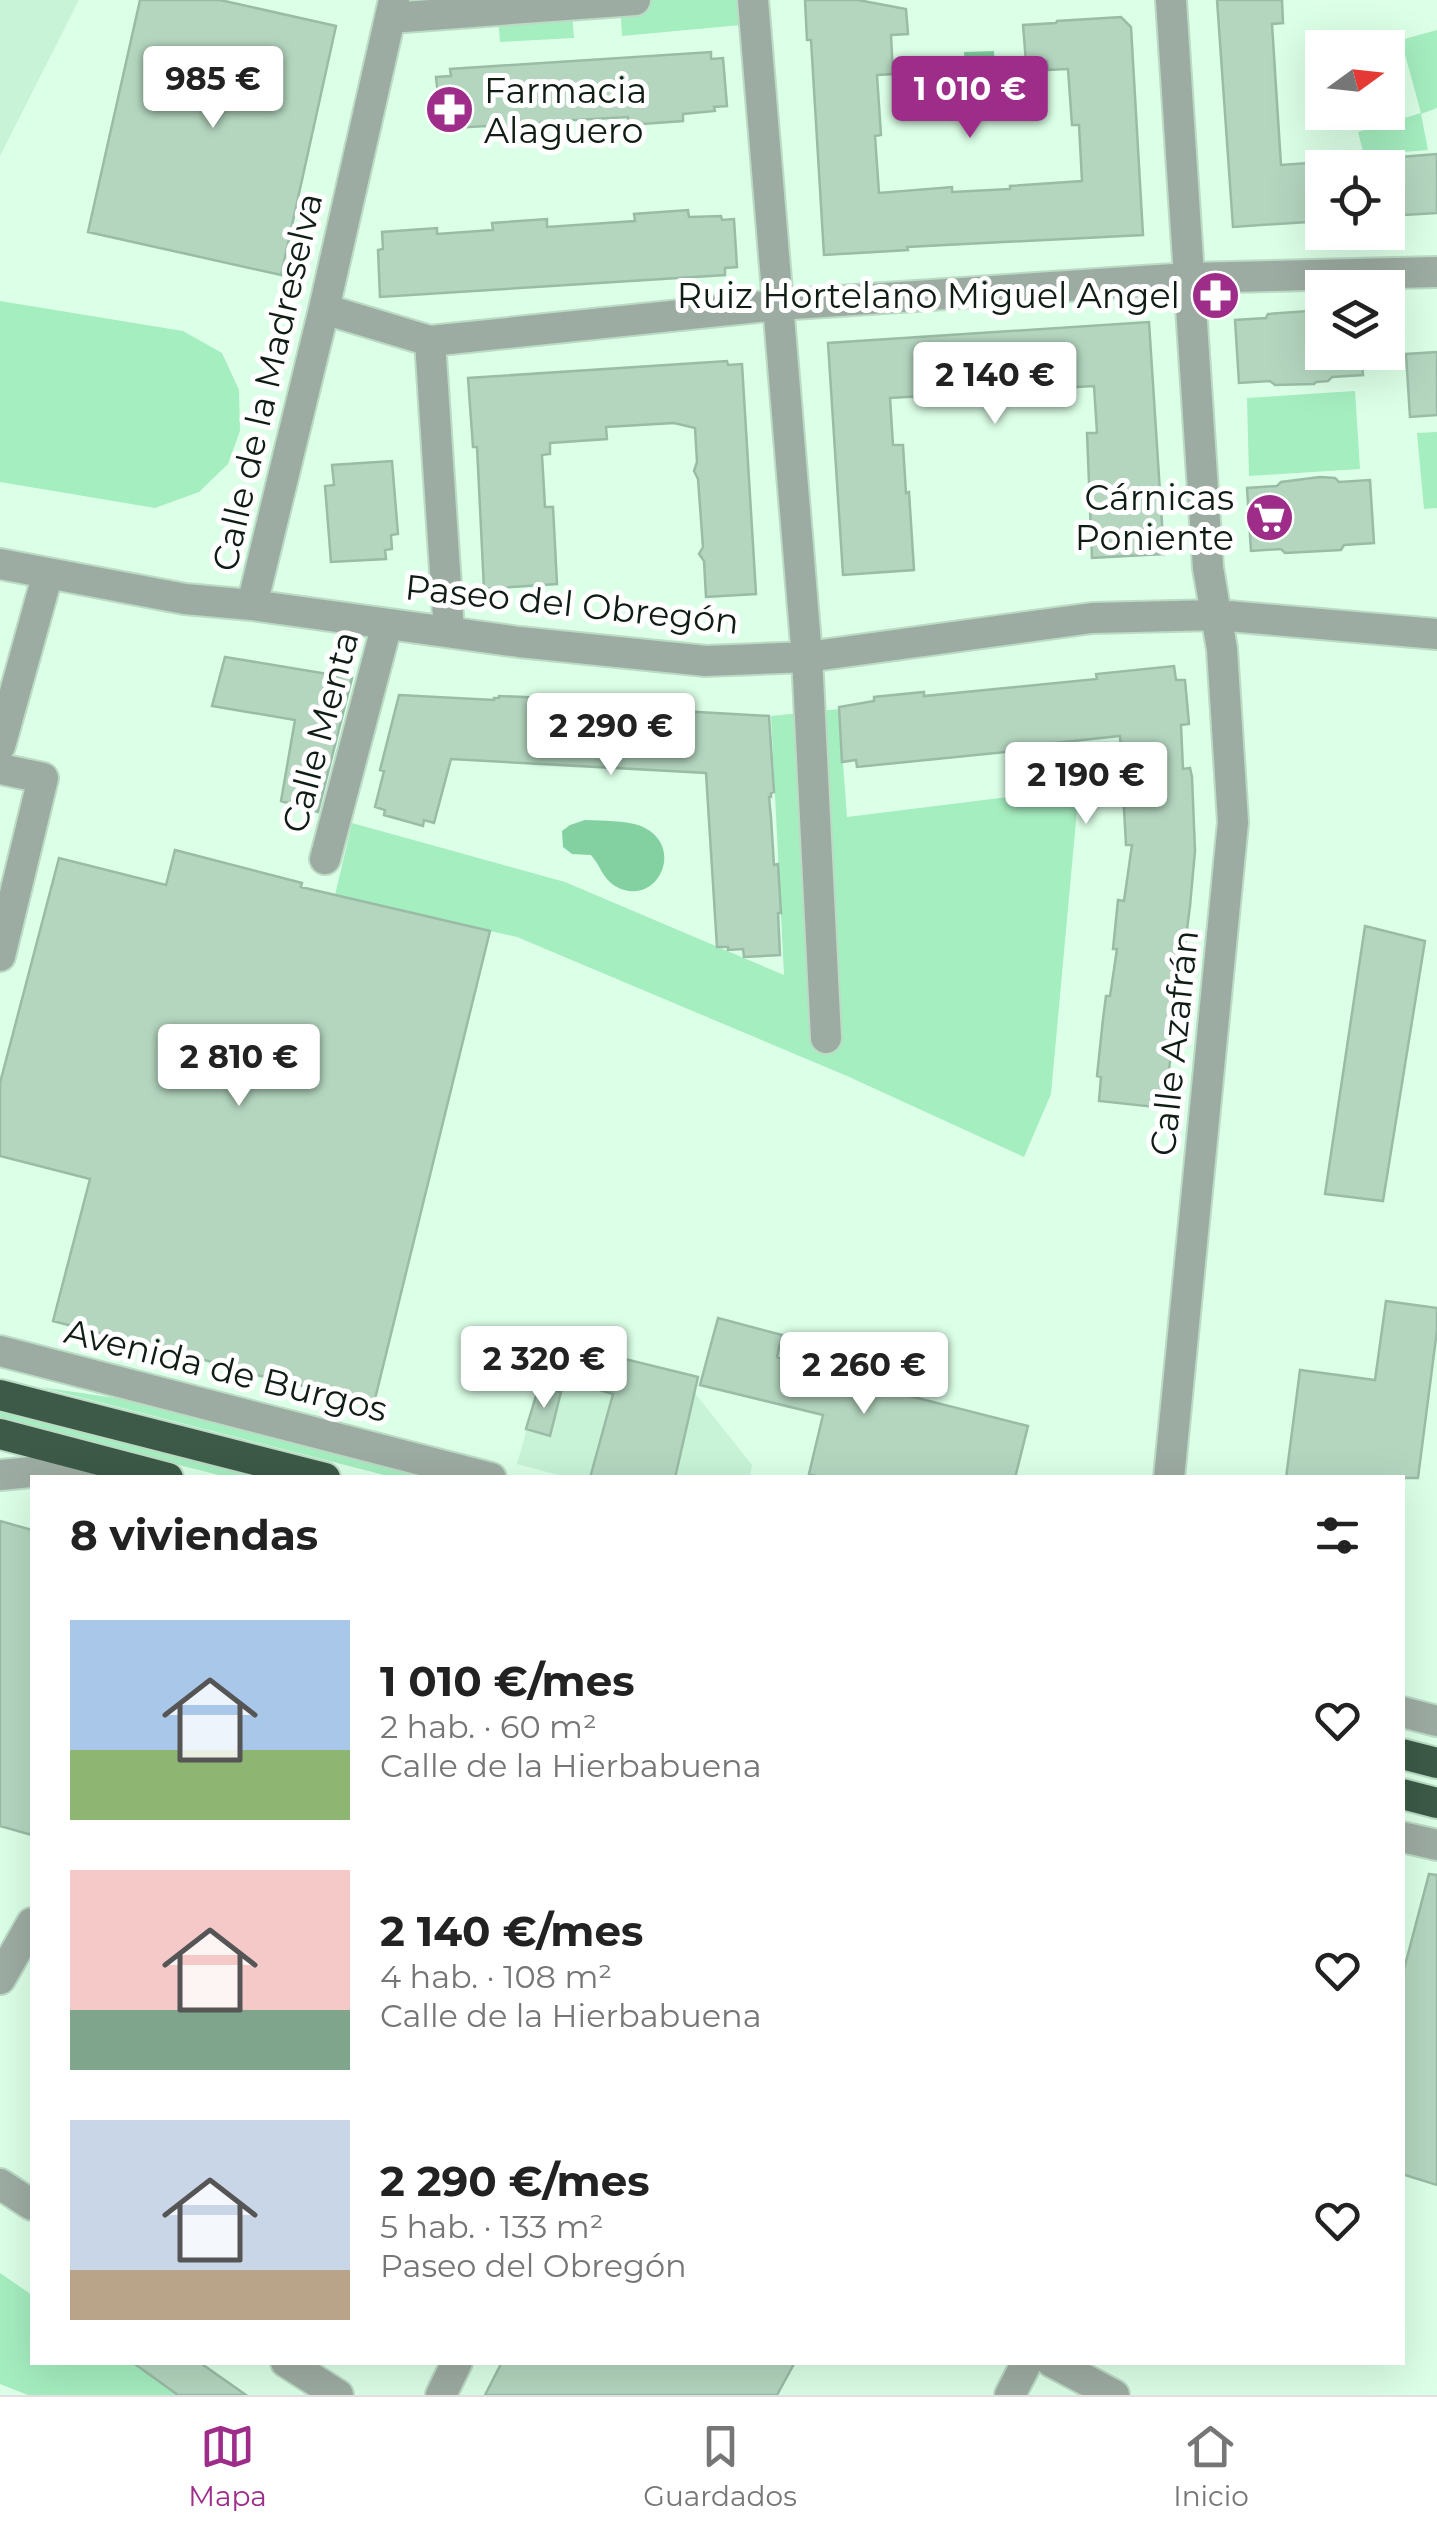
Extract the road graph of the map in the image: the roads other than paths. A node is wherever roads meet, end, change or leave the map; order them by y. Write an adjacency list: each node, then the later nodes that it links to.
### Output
1 (635, 0): 4 (street)
2 (753, 0): 7 (street)
3 (1171, 0): 6 (street, Calle Azafrán)
4 (392, 9): 8 (street, Calle de la Madreselva)
5 (1437, 272): 6 (street)
6 (1189, 278): 7 (street); 13 (street, Calle Azafrán)
7 (778, 305): 9 (street); 17 (street)
8 (324, 309): 9 (street); 12 (street, Calle de la Madreselva)
9 (430, 341): 15 (street)
10 (0, 564): 11 (street, Paseo del Obregón)
11 (48, 573): 12 (street, Paseo del Obregón); 18 (street)
12 (252, 606): 14 (street, Paseo del Obregón)
13 (1216, 616): 16 (street, Paseo del Obregón); 17 (street, Paseo del Obregón); 33 (street, Calle Azafrán)
14 (388, 624): 15 (street, Paseo del Obregón); 20 (street, Calle Menta)
15 (449, 632): 17 (street, Paseo del Obregón)
16 (1437, 634)
17 (807, 657): 23 (street)
18 (0, 746)
19 (0, 769): 21 (street)
20 (325, 859)
21 (3, 924): 22 (street)
22 (0, 956)
23 (826, 1038)
24 (0, 1351): 26 (street, Avenida de Burgos)
25 (0, 1360): 26 (street)
26 (154, 1390): 32 (street, Avenida de Burgos)
27 (0, 1394): 31 (highway)
28 (0, 1434): 29 (highway)
29 (114, 1464): 30 (highway); 34 (street)
30 (156, 1475)
31 (313, 1475)
32 (480, 1475)
33 (1169, 1475)
34 (0, 1477): 35 (street)
35 (30, 1485)
36 (1405, 1713): 37 (street)
37 (1437, 1721)
38 (1437, 1747): 39 (street)
39 (1405, 1750)
40 (1405, 1751): 41 (highway)
41 (1437, 1763)
42 (1405, 1795): 43 (highway)
43 (1437, 1803)
44 (1405, 1838): 45 (street)
45 (1437, 1845)
46 (30, 1926): 47 (street)
47 (0, 1979)
48 (0, 2184): 49 (street)
49 (30, 2203)
50 (291, 2365): 54 (street)
51 (456, 2365): 55 (street)
52 (1026, 2365): 56 (street)
53 (1058, 2365): 57 (street)
54 (338, 2395)
55 (441, 2395)
56 (1010, 2395)
57 (1114, 2395)

